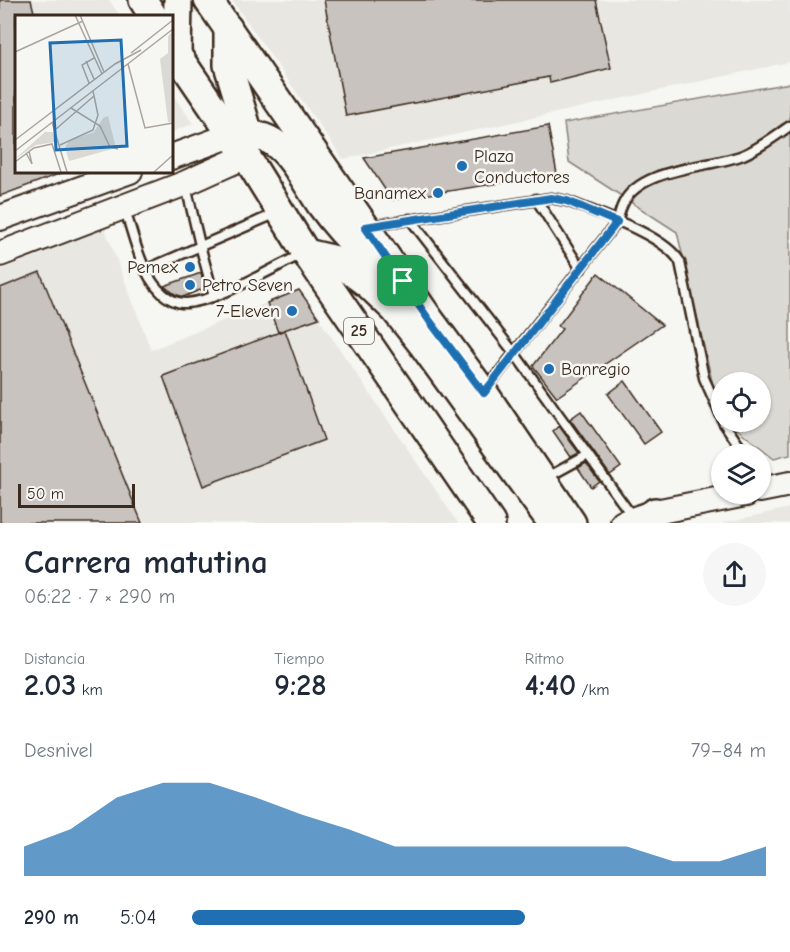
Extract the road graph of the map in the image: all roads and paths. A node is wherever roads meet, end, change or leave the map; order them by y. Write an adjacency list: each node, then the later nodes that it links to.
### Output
1 (143, 0): 4 (main road)
2 (178, 0): 6 (main road)
3 (208, 0): 5 (main road)
4 (152, 15)
5 (228, 28): 8 (main road); 18 (main road)
6 (174, 51): 8 (main road, 25)
7 (790, 126): 17 (lane)
8 (242, 142): 9 (street); 11 (street); 14 (main road, 25); 24 (main road)
9 (172, 157)
10 (127, 172): 15 (street)
11 (186, 183): 13 (street); 19 (lane)
12 (536, 199): 16 (lane); 17 (lane); 22 (lane)
13 (124, 207): 21 (street); 23 (lane)
14 (281, 211): 19 (lane); 20 (main road, 25)
15 (0, 218)
16 (410, 219): 18 (lane); 26 (lane)
17 (617, 222): 22 (lane); 28 (lane)
18 (365, 227): 24 (main road)
19 (200, 245): 23 (lane); 25 (lane)
20 (306, 253): 25 (lane); 35 (main road, 25); 36 (main road)
21 (0, 254)
22 (581, 269): 26 (lane)
23 (145, 270): 25 (lane)
24 (403, 281): 27 (main road)
25 (214, 297)
26 (515, 354): 27 (lane); 29 (lane)
27 (484, 393): 30 (main road)
28 (711, 394)
29 (588, 455): 30 (lane); 34 (lane)
30 (543, 479): 37 (main road)
31 (790, 484): 32 (street)
32 (771, 488)
33 (711, 502): 34 (street)
34 (639, 519)
35 (491, 523)
36 (552, 523)
37 (572, 523)

